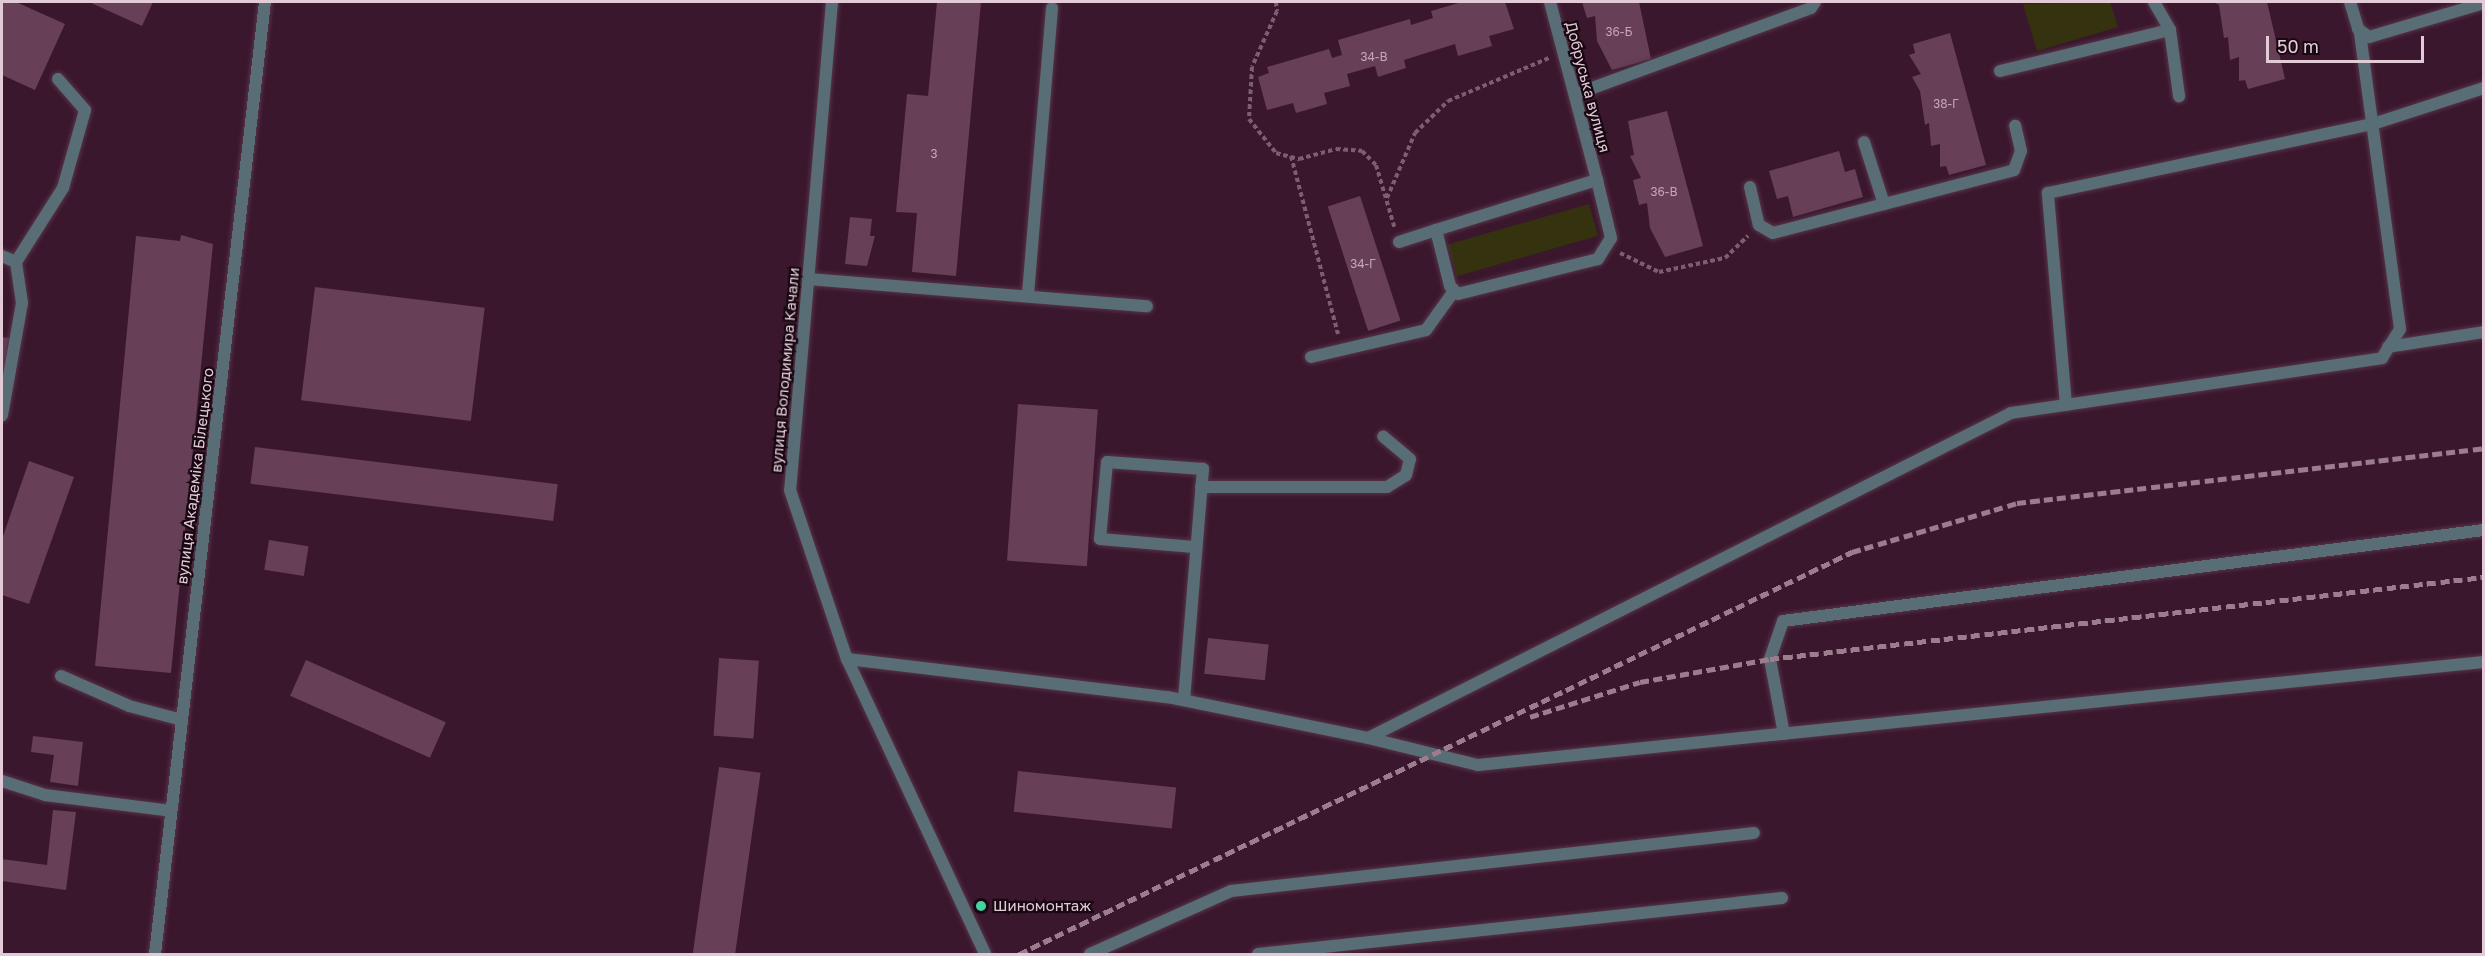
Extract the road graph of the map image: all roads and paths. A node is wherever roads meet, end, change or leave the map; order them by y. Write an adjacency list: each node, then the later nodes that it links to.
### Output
1 (265, 2): 50 (street, вулиця Академіка Білецького)
2 (832, 2): 32 (street, вулиця Володимира Качали)
3 (1276, 2): 21 (path)
4 (1550, 2): 12 (street, Добруська вулиця)
5 (1815, 2): 16 (street)
6 (2154, 2): 10 (street)
7 (2350, 2): 11 (street)
8 (2484, 3): 11 (street)
9 (1052, 8): 34 (street)
10 (2170, 30): 13 (street); 17 (street)
11 (2360, 33): 18 (street)
12 (1564, 51): 16 (street, Добруська вулиця); 24 (path)
13 (2000, 71)
14 (58, 79): 31 (street)
15 (2484, 88): 18 (street)
16 (1576, 94): 22 (street, Добруська вулиця)
17 (2179, 96)
18 (2373, 124): 37 (street); 40 (street)
19 (2015, 126): 25 (street)
20 (1864, 142): 25 (street)
21 (1291, 156): 24 (path); 38 (path)
22 (1597, 180): 27 (street); 29 (street, Добруська вулиця)
23 (1750, 187): 26 (street)
24 (1386, 199): 28 (path)
25 (1884, 204): 26 (street)
26 (1759, 225): 29 (path)
27 (1436, 230): 28 (street); 33 (street)
28 (1399, 242)
29 (1609, 248): 33 (street)
30 (2, 256): 31 (street)
31 (16, 262): 41 (street)
32 (808, 279): 34 (street); 46 (street, вулиця Володимира Качали)
33 (1454, 291): 38 (street)
34 (1028, 294): 35 (street)
35 (1147, 306)
36 (2484, 332): 37 (street)
37 (2388, 347): 40 (street)
38 (1342, 350): 39 (street)
39 (1311, 357)
40 (2066, 405): 52 (street)
41 (2, 415)
42 (1383, 436): 43 (street)
43 (1201, 487): 45 (street); 45 (street)
44 (2484, 530): 51 (street)
45 (1194, 547): 49 (street)
46 (847, 660): 49 (street); 58 (street, вулиця Володимира Качали)
47 (2484, 662): 51 (street)
48 (61, 676): 50 (street)
49 (1184, 700): 52 (street)
50 (182, 720): 54 (street, вулиця Академіка Білецького)
51 (1784, 734): 52 (street)
52 (1368, 738)
53 (2, 781): 54 (street)
54 (171, 811): 57 (street, вулиця Академіка Білецького)
55 (1754, 832): 59 (street)
56 (1782, 898): 60 (street)
57 (155, 954)
58 (985, 954)
59 (1090, 954)
60 (1258, 954)

